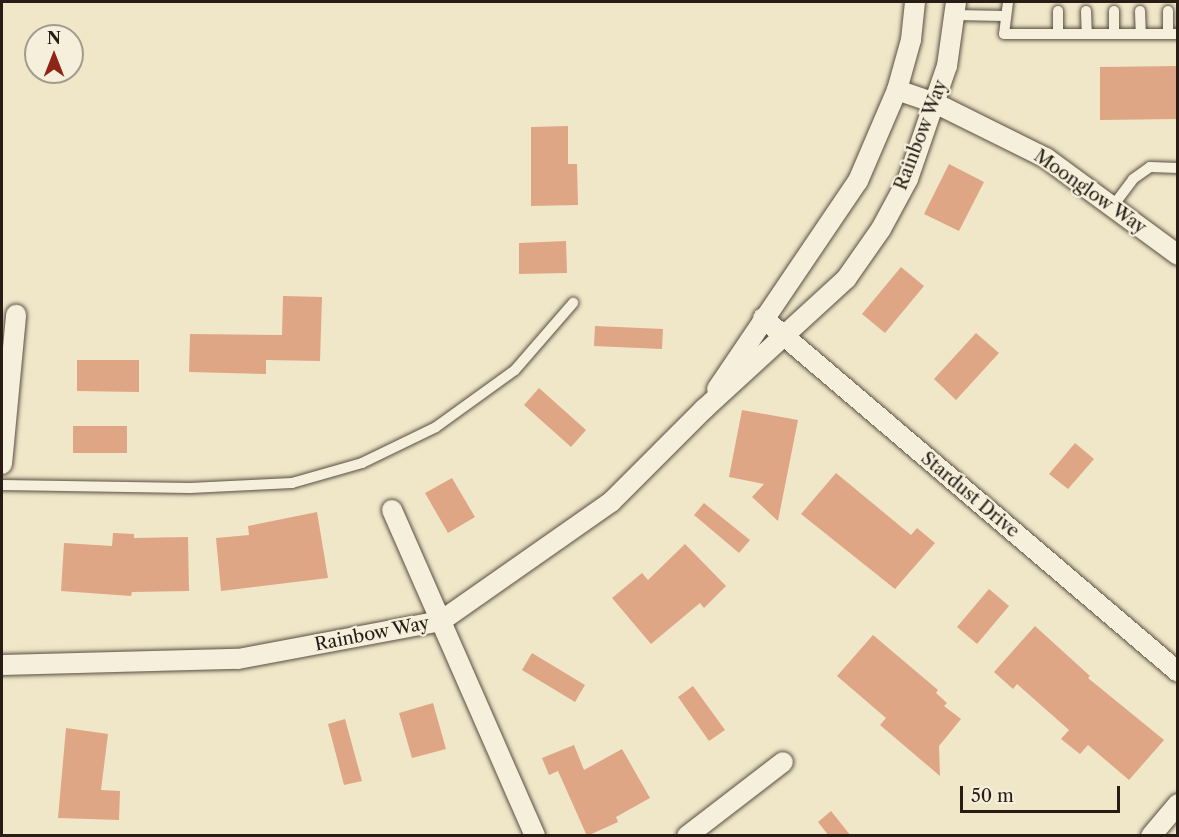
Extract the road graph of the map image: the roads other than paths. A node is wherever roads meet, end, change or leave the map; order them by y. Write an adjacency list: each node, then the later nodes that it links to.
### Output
1 (915, 2): 15 (street, Rainbow Way)
2 (1008, 2): 9 (lane)
3 (956, 8): 9 (lane); 16 (street, Rainbow Way)
4 (1058, 11): 10 (lane)
5 (1086, 11): 11 (lane)
6 (1114, 11): 12 (lane)
7 (1140, 11): 13 (lane)
8 (1168, 11): 14 (lane)
9 (1004, 16): 10 (lane)
10 (1058, 34): 11 (lane)
11 (1087, 34): 12 (lane)
12 (1114, 34): 13 (lane)
13 (1141, 34): 14 (lane)
14 (1173, 34)
15 (897, 90): 16 (street, Moonglow Way); 22 (street, Rainbow Way)
16 (935, 103): 18 (street, Moonglow Way); 23 (street, Rainbow Way)
17 (1178, 168): 18 (lane)
18 (1113, 206): 19 (street, Moonglow Way)
19 (1178, 255)
20 (573, 303): 26 (lane)
21 (16, 315): 25 (street)
22 (763, 318): 23 (street, Stardust Drive); 24 (street, Rainbow Way)
23 (785, 338): 24 (street, Rainbow Way); 30 (street, Stardust Drive)
24 (704, 409): 28 (street, Rainbow Way)
25 (2, 464)
26 (2, 485)
27 (392, 510): 28 (street)
28 (441, 621): 29 (street, Rainbow Way); 33 (street)
29 (2, 665)
30 (1178, 672)
31 (783, 762): 34 (street)
32 (1178, 804): 35 (street)
33 (535, 836)
34 (687, 836)
35 (1151, 836)

